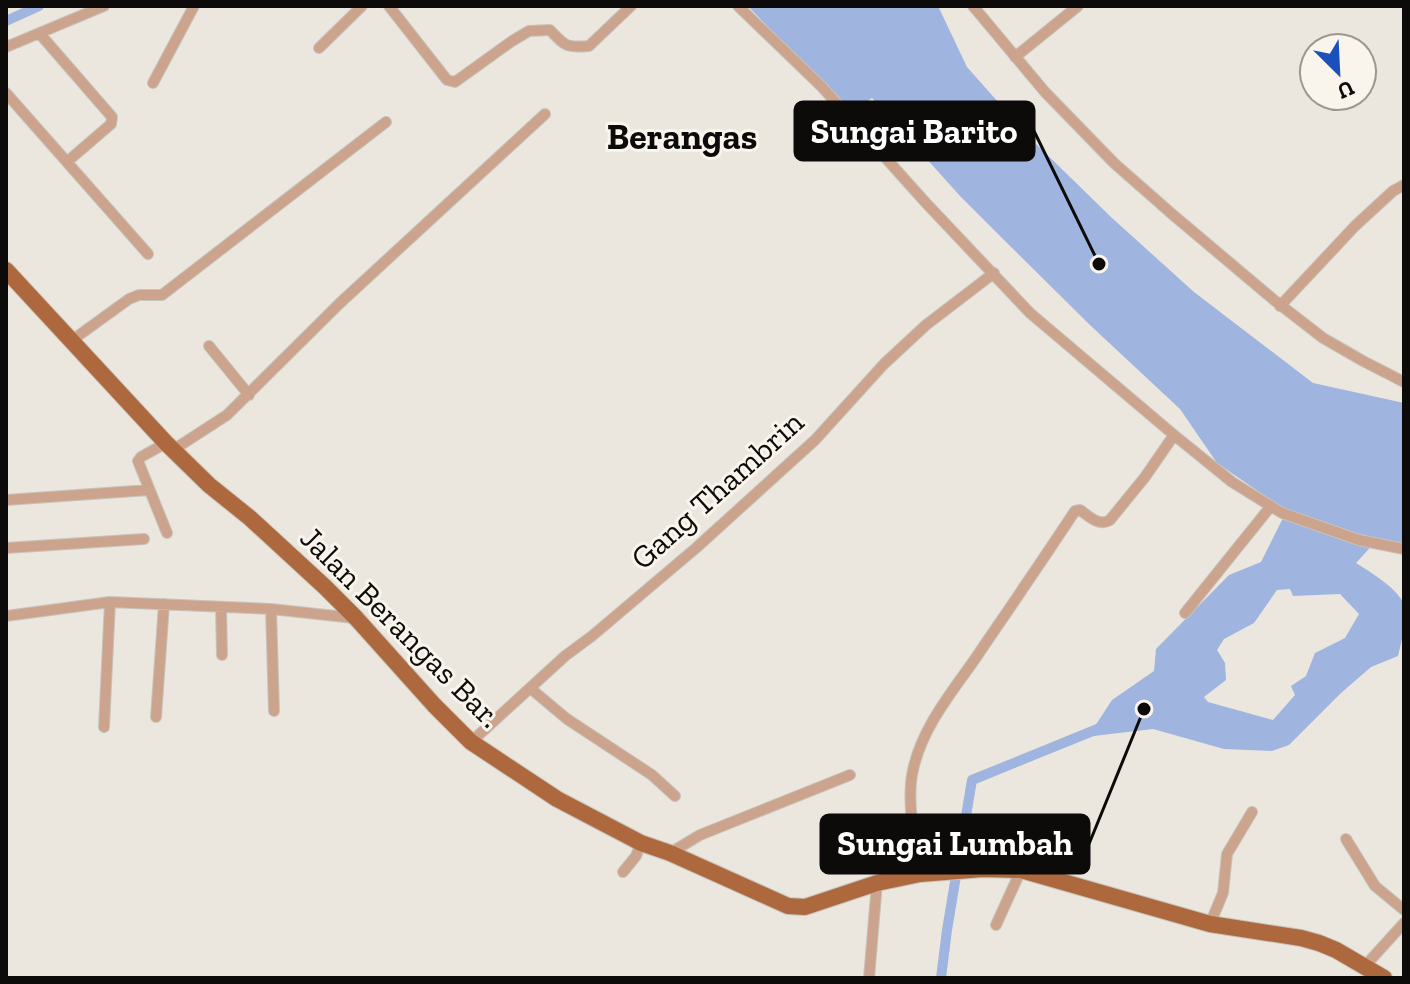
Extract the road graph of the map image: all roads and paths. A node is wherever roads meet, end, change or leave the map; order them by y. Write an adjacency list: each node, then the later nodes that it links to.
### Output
1 (104, 6): 9 (street)
2 (194, 6): 13 (street)
3 (362, 6): 11 (street)
4 (389, 6): 5 (street)
5 (631, 6)
6 (738, 6): 21 (street)
7 (973, 6): 12 (street)
8 (1078, 6): 12 (street)
9 (40, 34): 10 (street); 17 (street)
10 (6, 47)
11 (319, 48)
12 (1015, 57): 22 (street)
13 (153, 83)
14 (6, 93): 17 (street)
15 (545, 114): 26 (street)
16 (386, 122): 23 (street)
17 (68, 161): 19 (street)
18 (1404, 185): 22 (street)
19 (148, 254)
20 (6, 270): 23 (main road, Jalan Berangas Bar.)
21 (994, 273): 27 (street); 44 (street, Gang Thambrin)
22 (1280, 306): 25 (street)
23 (71, 341): 28 (main road, Jalan Berangas Bar.)
24 (209, 346): 26 (street)
25 (1404, 382)
26 (249, 395): 28 (street)
27 (1174, 435): 31 (street); 57 (street)
28 (169, 447): 29 (street); 42 (main road, Jalan Berangas Bar.)
29 (149, 490): 30 (street); 32 (street)
30 (6, 500)
31 (1271, 506): 35 (street); 40 (street)
32 (167, 533)
33 (144, 539): 34 (street)
34 (6, 548)
35 (1404, 549)
36 (110, 602): 37 (street); 41 (street); 47 (street)
37 (164, 604): 38 (street); 46 (street)
38 (221, 607): 39 (street); 43 (street)
39 (271, 609): 42 (street); 45 (street)
40 (1185, 613)
41 (6, 616)
42 (356, 618): 48 (main road, Jalan Berangas Bar.)
43 (222, 655)
44 (530, 688): 48 (street, Gang Thambrin); 50 (street)
45 (274, 711)
46 (156, 717)
47 (104, 727)
48 (471, 742): 53 (main road, Jalan Berangas Bar.)
49 (850, 775): 54 (street)
50 (675, 796)
51 (1252, 812): 61 (street)
52 (1346, 839): 59 (street)
53 (641, 843): 54 (main road, Jalan Berangas Bar.); 56 (street)
54 (670, 853): 58 (main road, Jalan Berangas Bar.)
55 (1021, 870): 57 (main road, Jalan Berangas Bar.); 61 (main road, Jalan Berangas Bar.); 62 (street)
56 (623, 872)
57 (922, 874): 58 (main road, Jalan Berangas Bar.)
58 (877, 883): 64 (street)
59 (1404, 910)
60 (1404, 923): 63 (street)
61 (1210, 924): 63 (main road, Jalan Berangas Bar.)
62 (996, 925)
63 (1365, 966): 65 (main road, Jalan Berangas Bar.)
64 (869, 978)
65 (1384, 978)

